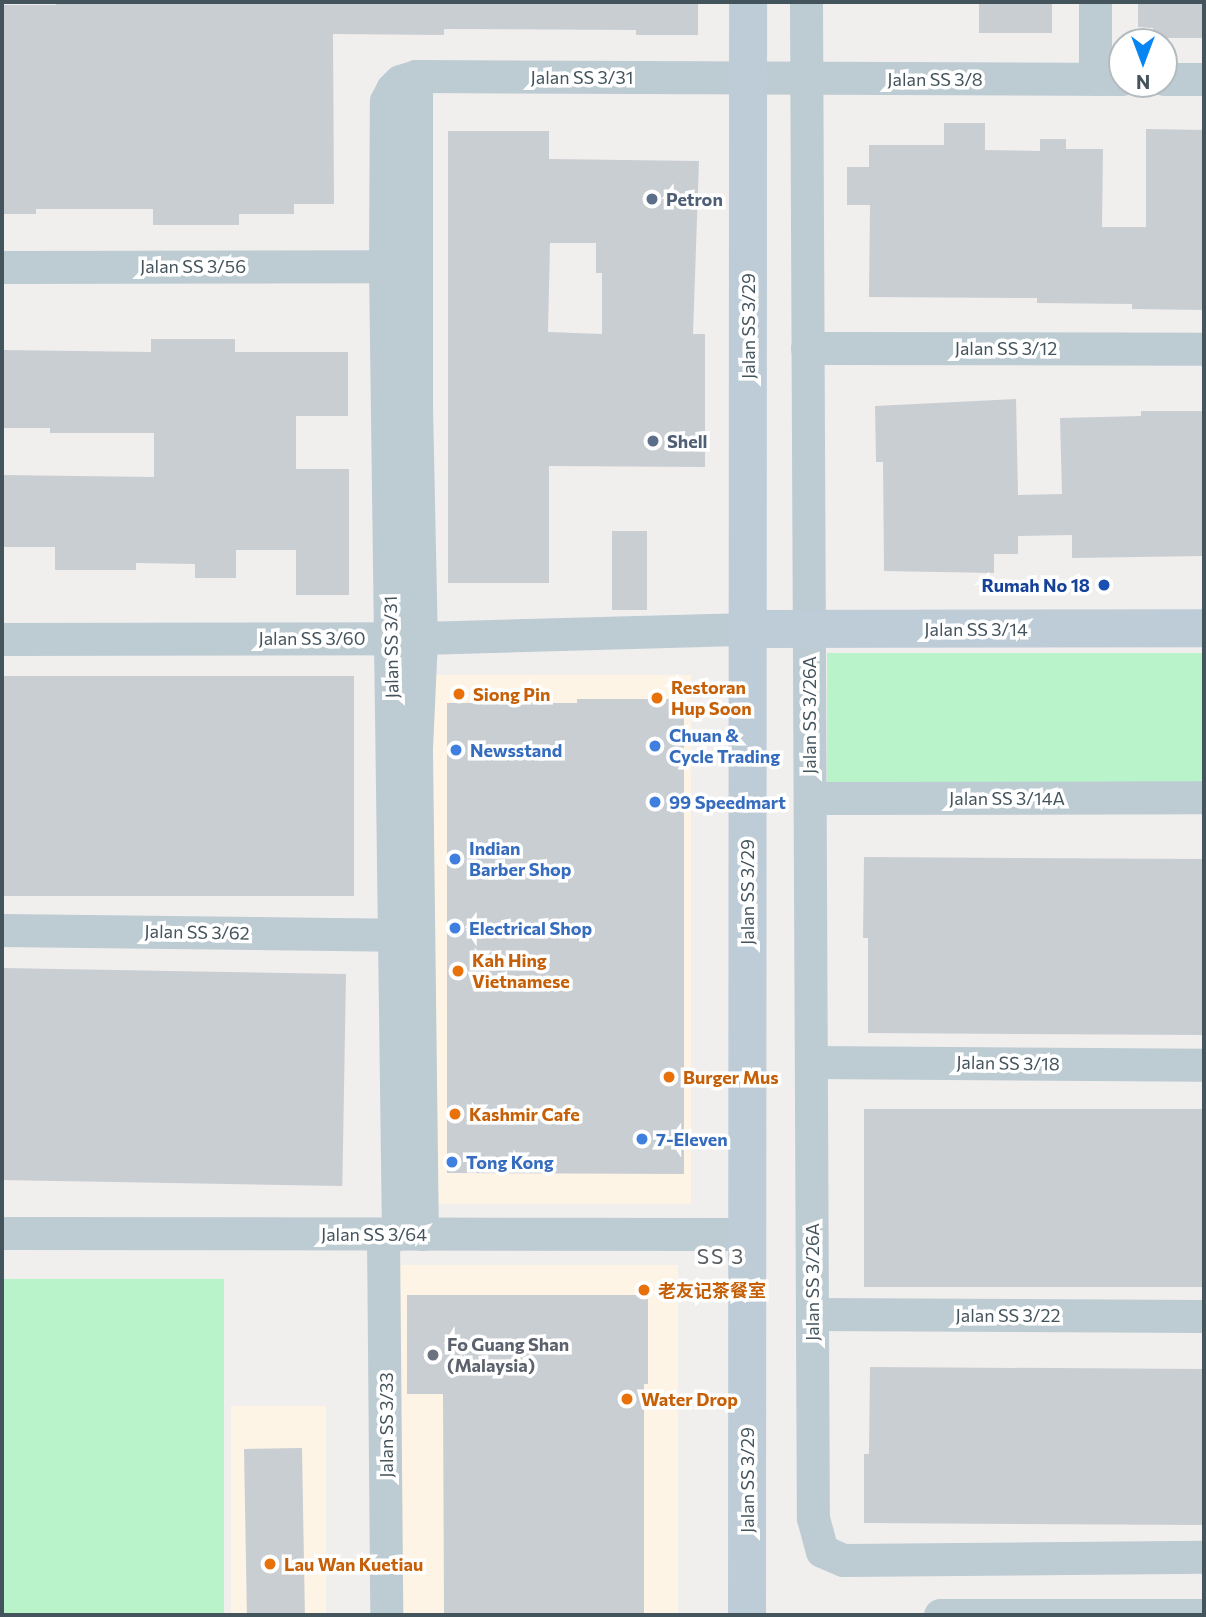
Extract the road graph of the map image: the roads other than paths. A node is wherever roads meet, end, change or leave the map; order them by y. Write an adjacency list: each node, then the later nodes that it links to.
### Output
1 (748, 2): 5 (street, Jalan SS 3/29)
2 (806, 2): 6 (street, Jalan SS 3/26A)
3 (1095, 2): 7 (street)
4 (416, 76): 5 (street, Jalan SS 3/31); 10 (street, Jalan SS 3/31); 17 (street, Jalan SS 3/31)
5 (748, 77): 6 (street, Jalan SS 3/8); 15 (street, Jalan SS 3/29)
6 (806, 79): 7 (street, Jalan SS 3/8); 12 (street, Jalan SS 3/26A)
7 (1108, 79)
8 (1178, 79): 9 (street)
9 (1204, 79)
10 (385, 266): 11 (street, Jalan SS 3/56); 17 (street, Jalan SS 3/31)
11 (2, 267)
12 (807, 348): 13 (street, Jalan SS 3/12); 16 (street, Jalan SS 3/26A)
13 (1204, 349)
14 (1204, 628): 16 (street, Jalan SS 3/14)
15 (748, 629): 16 (street, Jalan SS 3/14); 17 (street, Jalan SS 3/60); 27 (street, Jalan SS 3/29)
16 (809, 629): 20 (street, Jalan SS 3/26A)
17 (406, 638): 18 (street, Jalan SS 3/60); 22 (street, Jalan SS 3/31); 26 (street, Jalan SS 3/31)
18 (2, 639)
19 (1204, 797): 20 (street, Jalan SS 3/14A)
20 (810, 798): 23 (street, Jalan SS 3/26A)
21 (2, 930): 22 (street, Jalan SS 3/62)
22 (393, 935): 26 (street, Jalan SS 3/31)
23 (811, 1062): 24 (street, Jalan SS 3/18); 28 (street, Jalan SS 3/26A)
24 (1204, 1065)
25 (2, 1233): 26 (street, Jalan SS 3/64)
26 (401, 1234): 27 (street, Jalan SS 3/64); 31 (street, Jalan SS 3/33)
27 (747, 1234): 32 (street, Jalan SS 3/29)
28 (812, 1314): 29 (street, Jalan SS 3/22); 30 (street, Jalan SS 3/26A)
29 (1204, 1316)
30 (1204, 1557)
31 (386, 1615)
32 (747, 1615)
33 (940, 1615): 34 (street)
34 (1204, 1615)

